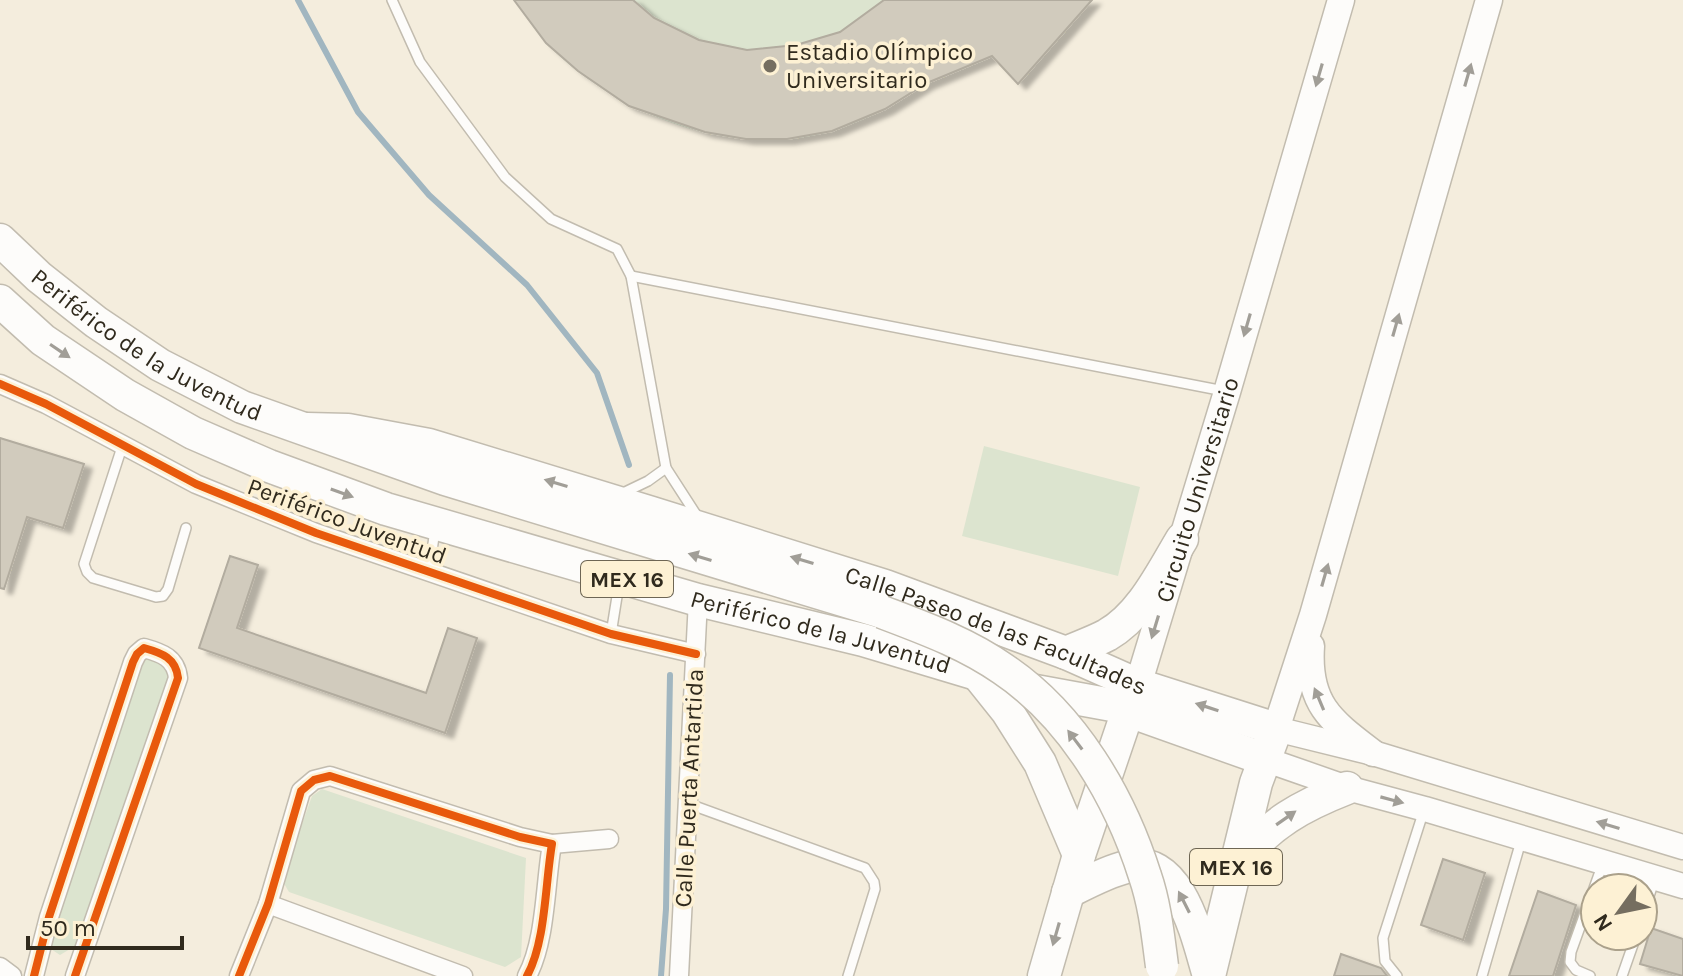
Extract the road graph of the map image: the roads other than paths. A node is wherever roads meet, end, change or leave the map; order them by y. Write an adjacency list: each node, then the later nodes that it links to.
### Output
1 (392, 0): 5 (lane)
2 (1341, 0): 8 (main road, Circuito Universitario, one-way to 8)
3 (1489, 0): 20 (main road, MEX 16, one-way to 3)
4 (0, 240): 9 (highway, Periférico de la Juventud / MEX 16)
5 (631, 276): 8 (lane); 11 (lane)
6 (0, 301): 13 (highway, Periférico de la Juventud / MEX 16, one-way to 13)
7 (0, 384): 10 (street, Periférico Juventud)
8 (1227, 392): 16 (main road, Circuito Universitario)
9 (307, 429): 12 (highway, Calle Paseo de las Facultades / MEX 16, one-way to 9); 47 (highway, Periférico de la Juventud, one-way to 9, bridge)
10 (122, 447): 14 (lane); 17 (street, Periférico Juventud)
11 (666, 468): 12 (lane); 15 (lane)
12 (633, 498): 15 (highway, Calle Paseo de las Facultades / MEX 16)
13 (436, 523): 17 (lane); 18 (highway, Periférico de la Juventud / MEX 16)
14 (186, 528)
15 (710, 531): 21 (highway, Calle Paseo de las Facultades / MEX 16, one-way to 15)
16 (1182, 539): 23 (highway); 26 (main road, Circuito Universitario, one-way to 26)
17 (429, 573): 22 (street, Periférico Juventud)
18 (620, 577): 19 (highway, Periférico de la Juventud / MEX 16); 22 (lane)
19 (698, 600): 24 (street, Calle Puerta Antartida); 25 (highway, Periférico de la Juventud / MEX 16)
20 (1313, 615): 27 (main road, MEX 16); 28 (main road, one-way to 20)
21 (993, 625): 23 (highway, Calle Paseo de las Facultades / MEX 16); 25 (highway)
22 (611, 634): 24 (street, Periférico Juventud)
23 (1066, 653): 26 (highway, Calle Paseo de las Facultades / MEX 16)
24 (696, 654): 31 (street, Calle Puerta Antartida)
25 (984, 677): 26 (highway, Periférico de la Juventud / MEX 16); 37 (highway)
26 (1133, 698): 27 (highway, Calle Paseo de las Facultades / MEX 16, one-way to 26); 29 (highway, Calle Paseo de las Facultades / MEX 16); 37 (highway, Circuito Universitario)
27 (1276, 729): 28 (street, Calle Paseo de las Facultades); 29 (highway, MEX 16)
28 (1373, 753): 36 (street, Calle Paseo de las Facultades, one-way to 28)
29 (1264, 759): 30 (street, Calle Paseo de las Facultades); 39 (highway, MEX 16)
30 (1347, 788): 32 (street, Calle Paseo de las Facultades, one-way to 32); 39 (highway, one-way to 30)
31 (689, 804): 54 (street, Calle Puerta Antartida); 55 (lane)
32 (1425, 809): 33 (street, Calle Paseo de las Facultades); 58 (lane)
33 (1522, 838): 38 (street, Calle Paseo de las Facultades); 59 (lane)
34 (609, 839): 35 (street)
35 (552, 844): 44 (street); 53 (street)
36 (1683, 847)
37 (1079, 855): 43 (highway, Circuito Universitario)
38 (1604, 862): 40 (street, Calle Paseo de las Facultades); 60 (lane)
39 (1237, 864): 57 (highway, MEX 16)
40 (1636, 872)
41 (1659, 879): 42 (street, Calle Paseo de las Facultades)
42 (1683, 886)
43 (1068, 892): 56 (highway, Circuito Universitario, one-way to 56); 57 (highway, one-way to 43)
44 (268, 904): 51 (street); 52 (street)
45 (1630, 952): 61 (lane)
46 (0, 967): 48 (street)
47 (1162, 971)
48 (12, 976)
49 (34, 976): 50 (street)
50 (75, 976)
51 (239, 976)
52 (463, 976)
53 (527, 976)
54 (679, 976)
55 (848, 976)
56 (1044, 976)
57 (1209, 976)
58 (1397, 976)
59 (1482, 976)
60 (1590, 976)
61 (1622, 976)

